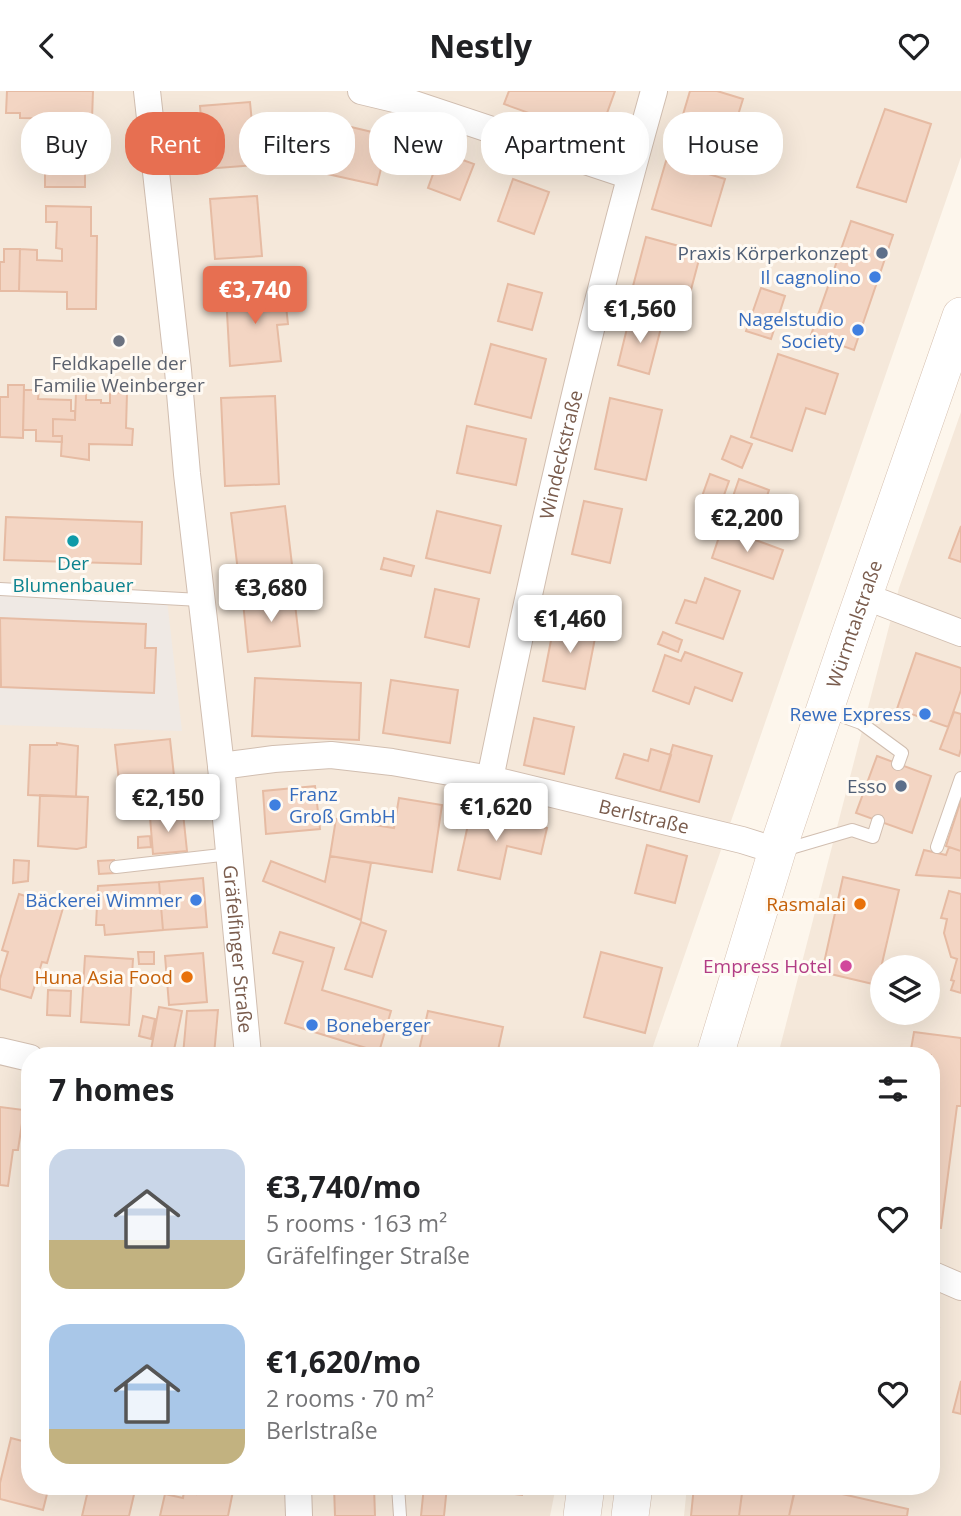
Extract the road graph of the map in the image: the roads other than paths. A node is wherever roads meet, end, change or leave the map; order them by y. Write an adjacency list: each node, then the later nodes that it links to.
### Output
1 (147, 91): 8 (street, Gräfelfinger Straße)
2 (361, 91): 4 (street)
3 (654, 91): 4 (street, Windeckstraße)
4 (630, 176): 14 (street, Windeckstraße)
5 (961, 316): 7 (main road, Würmtalstraße)
6 (0, 589): 8 (lane)
7 (864, 596): 9 (street); 10 (main road, Würmtalstraße)
8 (201, 600): 12 (street, Gräfelfinger Straße)
9 (961, 633)
10 (824, 710): 11 (lane); 17 (main road, Würmtalstraße)
11 (898, 764)
12 (221, 766): 14 (street, Berlstraße); 18 (street, Gräfelfinger Straße)
13 (961, 778): 16 (lane)
14 (490, 779): 17 (street, Berlstraße)
15 (878, 821): 17 (lane)
16 (937, 847)
17 (777, 851): 21 (main road, Würmtalstraße)
18 (230, 854): 19 (lane); 20 (street, Gräfelfinger Straße)
19 (116, 867)
20 (247, 1047)
21 (717, 1047)
22 (0, 1051): 23 (street)
23 (21, 1056)
24 (940, 1278): 25 (street)
25 (961, 1287)
26 (298, 1495): 30 (street)
27 (399, 1495): 31 (lane)
28 (585, 1495): 32 (main road)
29 (633, 1495): 33 (main road)
30 (299, 1516)
31 (400, 1516)
32 (582, 1516)
33 (630, 1516)

